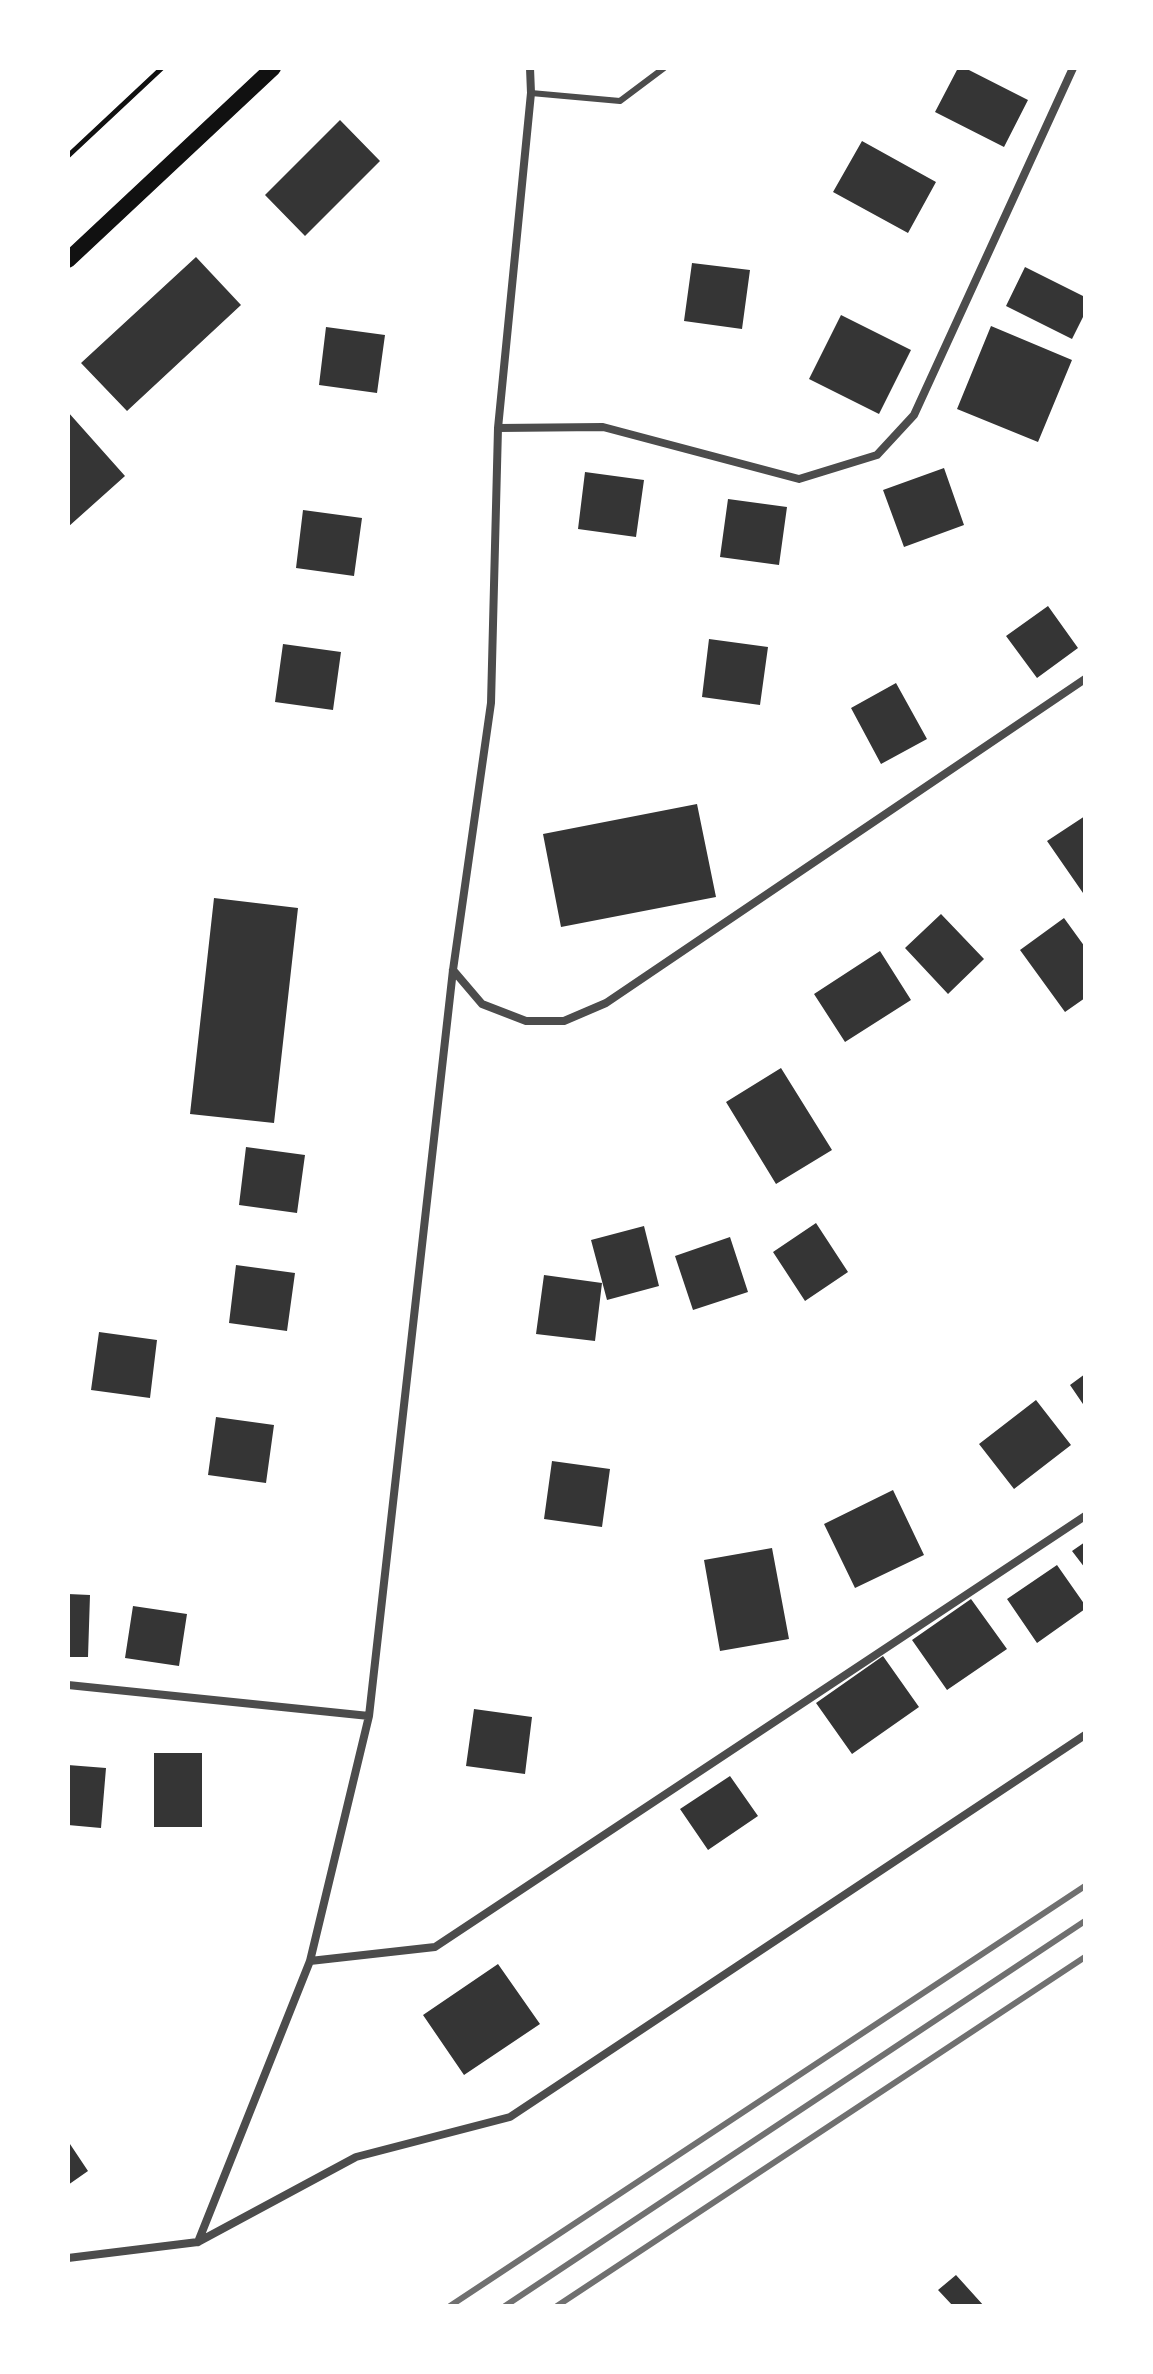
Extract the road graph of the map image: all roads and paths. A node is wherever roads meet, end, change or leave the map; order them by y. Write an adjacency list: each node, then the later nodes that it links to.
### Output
1 (162, 68): 7 (path)
2 (273, 68): 8 (main road)
3 (530, 68): 6 (street)
4 (664, 68): 6 (lane)
5 (1073, 68): 9 (street)
6 (531, 93): 9 (street)
7 (68, 156)
8 (68, 260)
9 (498, 428): 11 (street)
10 (1085, 679): 11 (street)
11 (453, 970): 14 (street)
12 (1085, 1516): 16 (street)
13 (68, 1685): 14 (street)
14 (369, 1716): 16 (street)
15 (1085, 1735): 17 (street)
16 (310, 1961): 17 (street)
17 (198, 2242): 18 (street)
18 (68, 2258)

